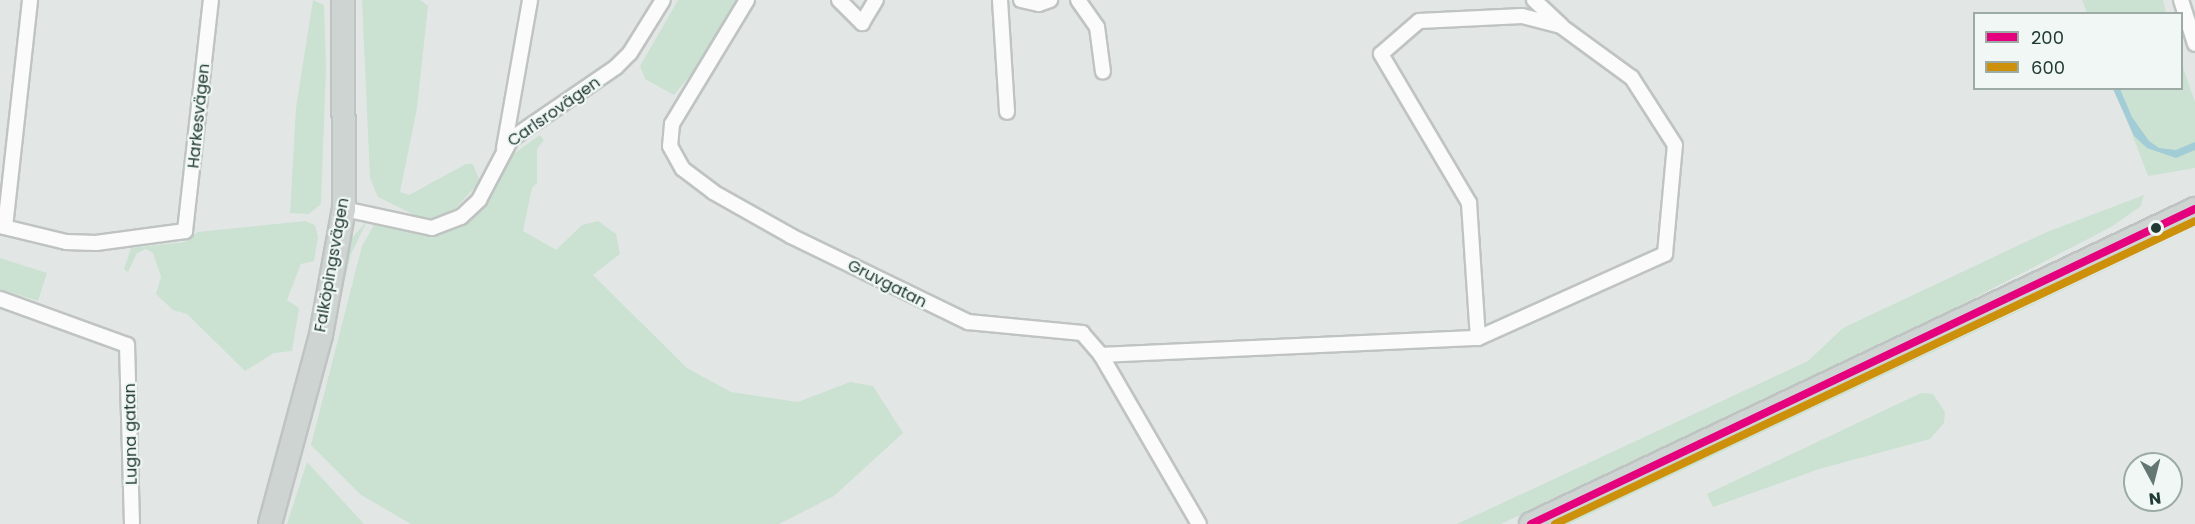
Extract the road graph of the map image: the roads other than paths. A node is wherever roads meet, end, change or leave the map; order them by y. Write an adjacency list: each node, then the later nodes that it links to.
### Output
1 (30, 0): 22 (street)
2 (211, 0): 22 (street, Harkesvägen)
3 (343, 0): 20 (main road, Falköpingsvägen)
4 (530, 0): 19 (street)
5 (663, 0): 19 (street, Carlsrovägen)
6 (747, 0): 25 (street, Gruvgatan)
7 (839, 0): 8 (street)
8 (876, 0)
9 (1000, 0): 18 (street)
10 (1021, 0): 11 (street)
11 (1050, 0)
12 (1078, 0): 17 (street)
13 (1534, 0): 15 (street)
14 (2181, 0): 16 (street)
15 (1561, 26): 24 (street); 24 (street)
16 (2195, 44)
17 (1103, 72)
18 (1007, 112)
19 (504, 148): 20 (street, Carlsrovägen)
20 (344, 209): 27 (main road, Falköpingsvägen)
21 (2195, 209): 29 (main road)
22 (2, 226)
23 (0, 298): 26 (street, Lugna gatan)
24 (1478, 338): 25 (street)
25 (1101, 355): 28 (street, Gruvgatan)
26 (132, 524)
27 (270, 524)
28 (1199, 524)
29 (1532, 524)

